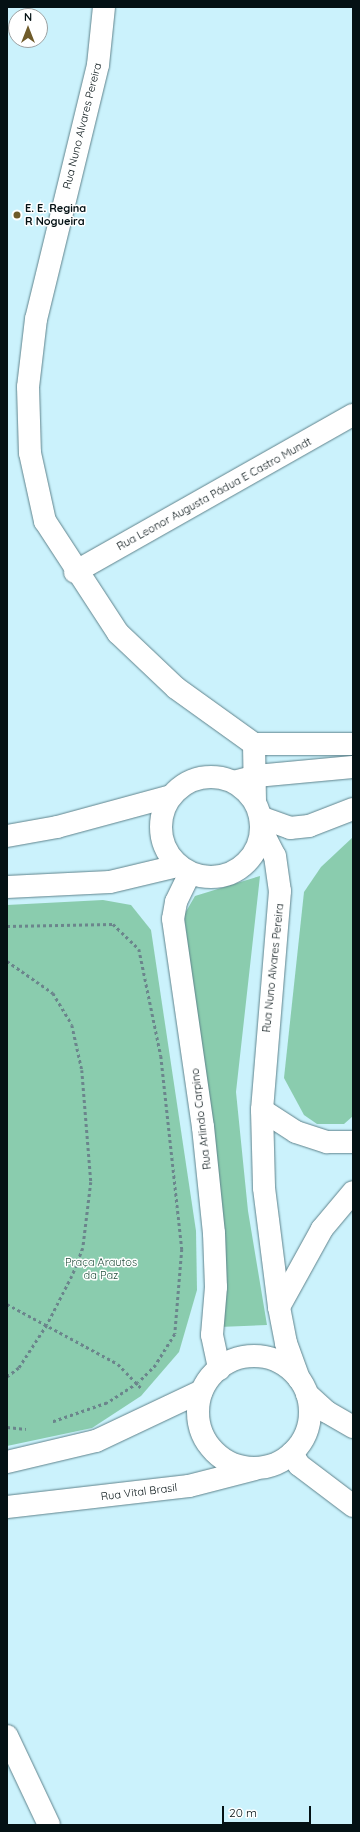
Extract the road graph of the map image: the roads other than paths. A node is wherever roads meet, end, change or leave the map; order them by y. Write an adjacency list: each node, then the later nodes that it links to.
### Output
1 (104, 7): 3 (main road, Rua Nuno Alvares Pereira)
2 (353, 415): 3 (main road, Rua Leonor Augusta Pádua E Castro Mundt)
3 (75, 572): 4 (main road, Rua Nuno Alvares Pereira)
4 (254, 744): 5 (main road); 7 (main road, Rua Nuno Alvares Pereira)
5 (353, 744)
6 (353, 767): 7 (main road)
7 (256, 776): 8 (main road); 11 (main road, Rua Nuno Alvares Pereira)
8 (234, 782): 9 (main road); 11 (main road)
9 (171, 796): 12 (main road); 13 (main road)
10 (353, 808): 11 (main road)
11 (259, 816): 13 (main road); 15 (main road, Rua Nuno Alvares Pereira)
12 (7, 836)
13 (184, 870): 14 (main road); 19 (main road, Rua Arlindo Carpino)
14 (7, 887)
15 (262, 1110): 16 (main road); 18 (main road)
16 (353, 1142)
17 (353, 1192): 18 (main road)
18 (279, 1307): 20 (main road)
19 (219, 1369): 20 (main road); 21 (main road)
20 (303, 1386): 22 (main road); 23 (main road)
21 (202, 1391): 24 (main road); 25 (main road)
22 (353, 1427)
23 (292, 1453): 25 (main road); 26 (main road)
24 (7, 1462)
25 (268, 1466): 27 (main road, Rua Vital Brasil)
26 (353, 1506)
27 (7, 1507)
28 (7, 1736): 29 (main road)
29 (49, 1825)

